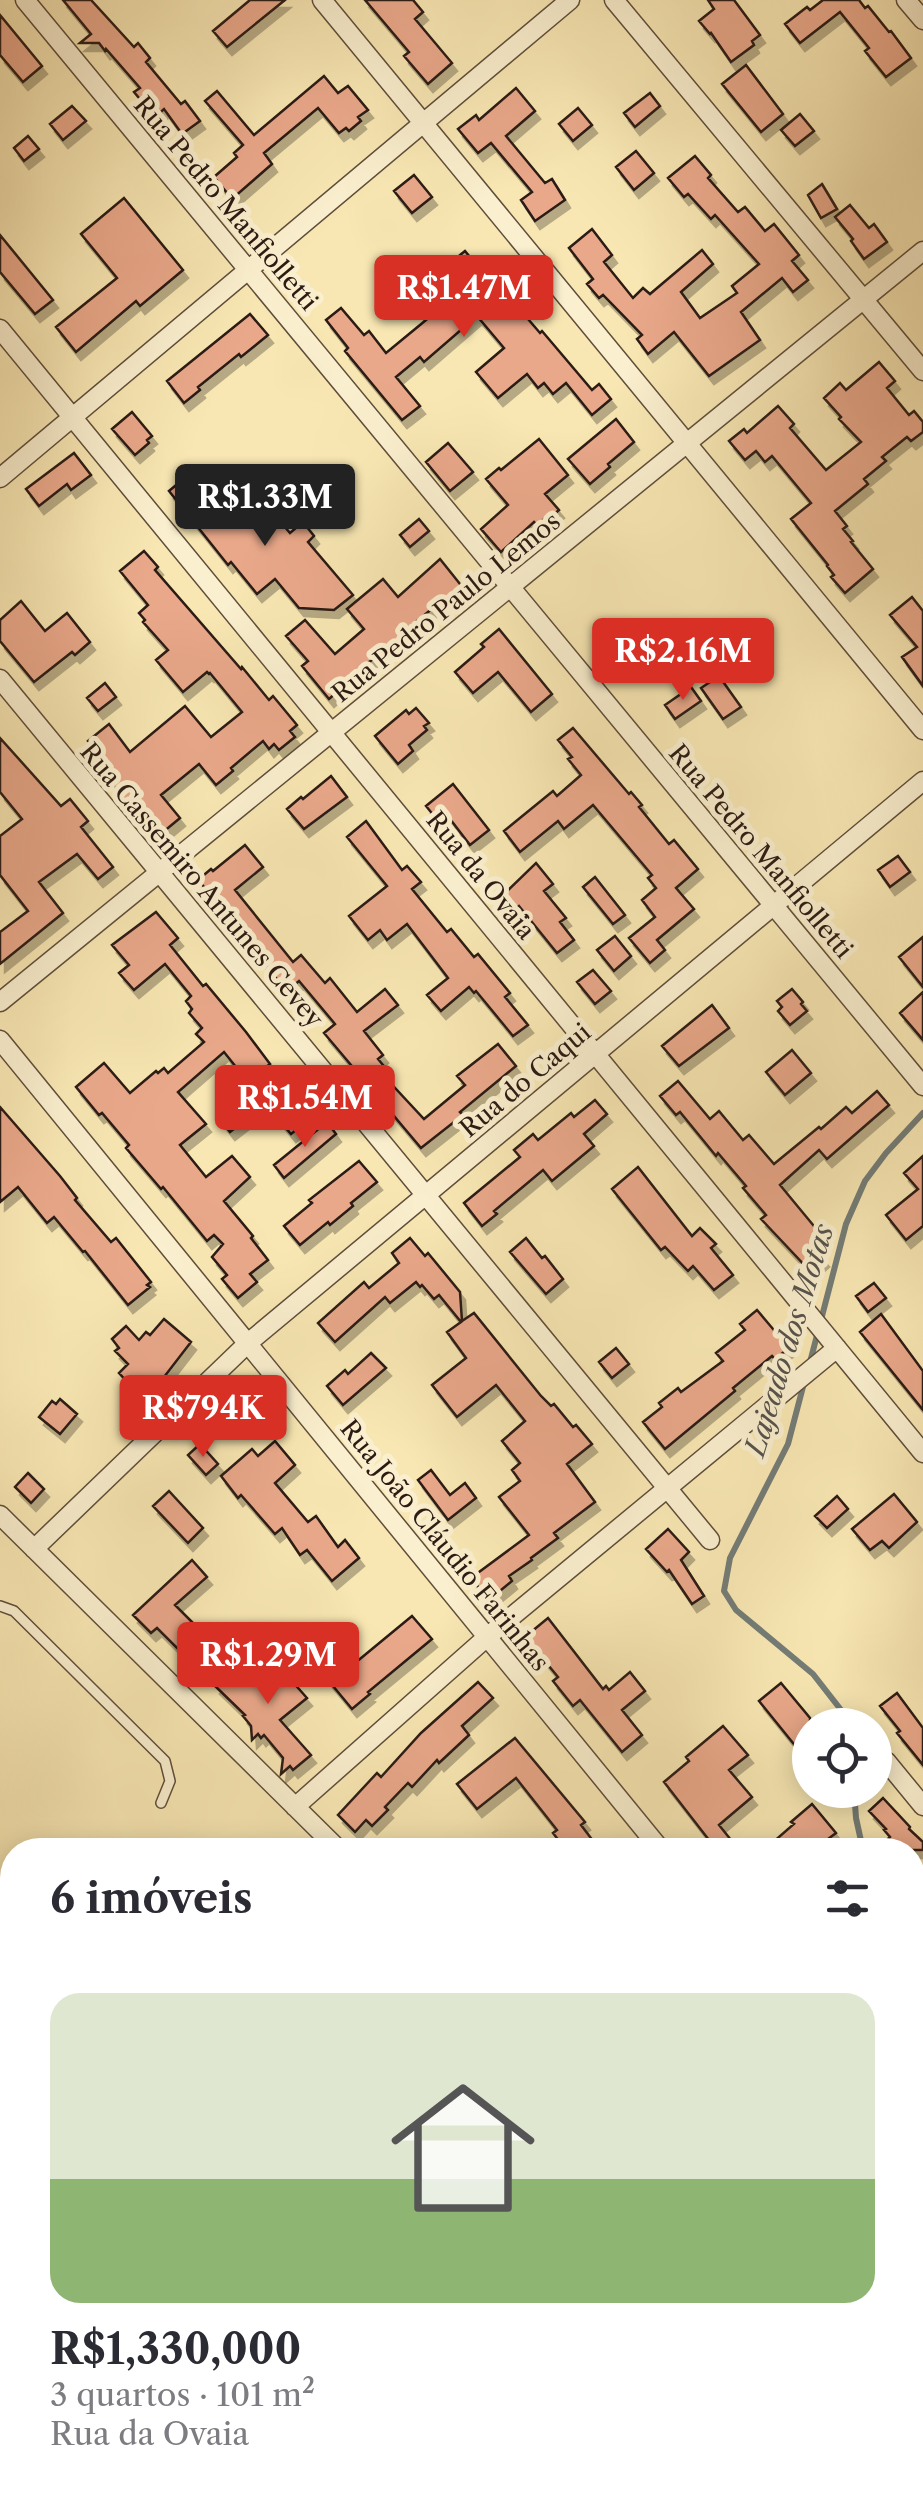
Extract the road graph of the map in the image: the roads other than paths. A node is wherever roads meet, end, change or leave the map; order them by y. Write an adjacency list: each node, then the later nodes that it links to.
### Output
1 (25, 0): 9 (street, Rua Pedro Manfiolletti)
2 (322, 0): 7 (street)
3 (570, 0): 7 (street)
4 (614, 0): 10 (street)
5 (906, 0): 6 (street)
6 (923, 20)
7 (424, 123): 9 (street); 14 (street)
8 (923, 251): 10 (street, Rua Pedro Paulo Lemos)
9 (248, 270): 13 (street); 16 (street, Rua Pedro Manfiolletti)
10 (863, 300): 12 (street); 14 (street, Rua Pedro Paulo Lemos)
11 (0, 330): 13 (street, Rua da Ovaia)
12 (923, 371)
13 (72, 417): 15 (street); 19 (street, Rua da Ovaia)
14 (687, 443): 16 (street, Rua Pedro Paulo Lemos); 18 (street)
15 (0, 478)
16 (510, 587): 19 (street, Rua Pedro Paulo Lemos); 22 (street, Rua Pedro Manfiolletti)
17 (0, 679): 21 (street, Rua Cassemiro Antunes Cevey)
18 (923, 730)
19 (331, 733): 21 (street, Rua Pedro Paulo Lemos); 25 (street, Rua da Ovaia)
20 (923, 780): 22 (street, Rua do Caqui)
21 (160, 872): 23 (street, Rua Pedro Paulo Lemos); 27 (street, Rua Cassemiro Antunes Cevey)
22 (774, 905): 25 (street, Rua do Caqui); 26 (street, Rua Pedro Manfiolletti)
23 (0, 1002)
24 (0, 1040): 28 (street, Rua João Cláudio Farinhas)
25 (595, 1054): 27 (street, Rua do Caqui); 29 (street, Rua da Ovaia)
26 (923, 1086)
27 (426, 1195): 28 (street, Rua do Caqui); 31 (street, Rua Cassemiro Antunes Cevey)
28 (248, 1343): 34 (street, Rua do Caqui); 36 (street, Rua João Cláudio Farinhas)
29 (833, 1344): 30 (street, Rua da Ovaia); 31 (street)
30 (923, 1452)
31 (667, 1488): 33 (street, Rua Cassemiro Antunes Cevey); 36 (street)
32 (0, 1516): 34 (street)
33 (710, 1540)
34 (34, 1549): 40 (street)
35 (0, 1606): 38 (lane)
36 (487, 1637): 40 (street); 42 (street, Rua João Cláudio Farinhas)
37 (892, 1768): 39 (street)
38 (162, 1803)
39 (923, 1806)
40 (296, 1807): 41 (street)
41 (327, 1838)
42 (651, 1838)

